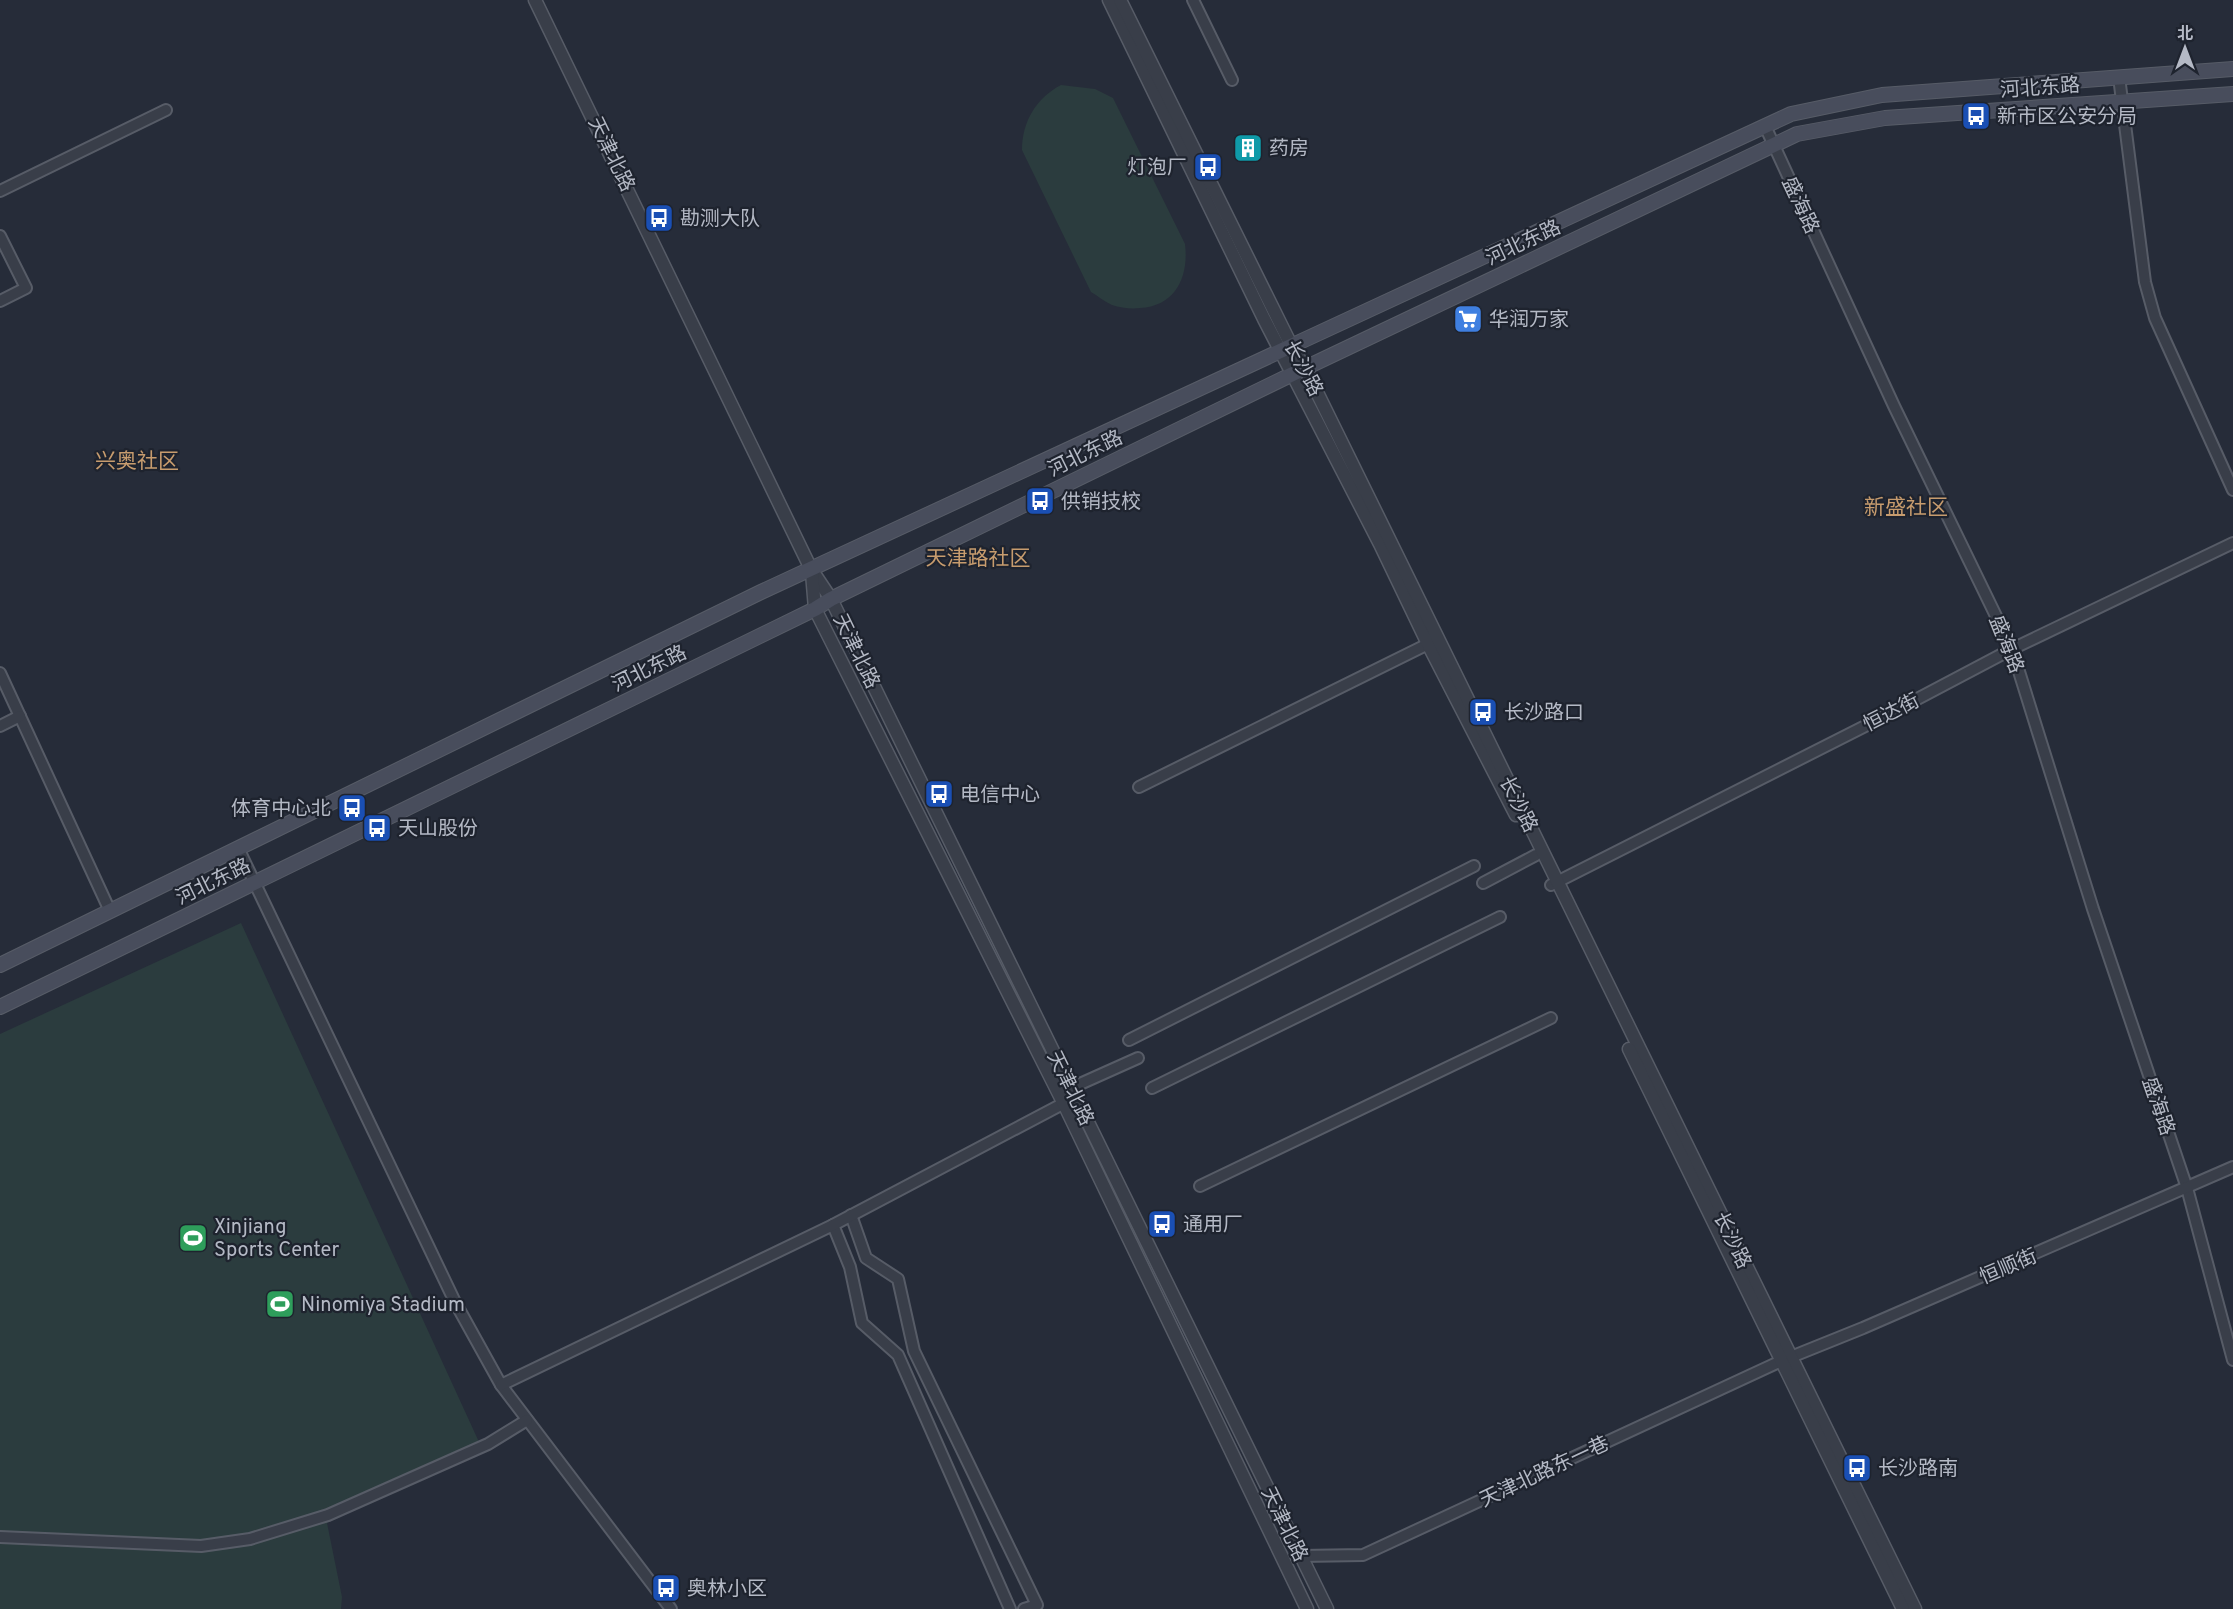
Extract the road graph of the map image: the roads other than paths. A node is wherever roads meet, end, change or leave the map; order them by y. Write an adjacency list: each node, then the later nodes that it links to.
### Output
1 (535, 0): 20 (street, 天津北路)
2 (1109, 0): 16 (street, 长沙路)
3 (1120, 0): 16 (street, 长沙路)
4 (1192, 0): 7 (street)
5 (2233, 69): 6 (main road)
6 (2119, 77): 9 (street); 11 (main road)
7 (1232, 80)
8 (2233, 94): 9 (main road, 河北东路)
9 (2121, 101): 12 (main road, 河北东路); 18 (street)
10 (165, 110): 13 (street)
11 (1765, 126): 12 (street, 盛海路); 16 (main road)
12 (1773, 145): 17 (main road, 河北东路); 24 (street, 盛海路)
13 (0, 191)
14 (0, 236): 15 (street)
15 (0, 301)
16 (1286, 347): 17 (street, 长沙路); 20 (main road)
17 (1299, 371): 21 (main road, 河北东路); 23 (street, 长沙路); 34 (street, 长沙路)
18 (2233, 490)
19 (2233, 543): 24 (street, 恒达街)
20 (812, 569): 21 (street, 天津北路); 22 (street, 天津北路); 29 (main road)
21 (831, 599): 22 (main road, 河北东路); 43 (street, 天津北路)
22 (815, 609): 32 (main road, 河北东路); 44 (street, 天津北路)
23 (1428, 645): 28 (street); 30 (street, 长沙路)
24 (2012, 649): 34 (street, 恒达街); 47 (street, 盛海路)
25 (0, 673): 26 (street)
26 (20, 716): 27 (street); 35 (street)
27 (0, 726)
28 (1139, 787)
29 (238, 848): 32 (street); 35 (main road)
30 (1536, 855): 33 (street); 34 (street, 长沙路)
31 (1474, 866): 40 (street)
32 (254, 883): 38 (main road, 河北东路); 52 (street)
33 (1483, 883)
34 (1555, 883): 50 (street, 长沙路)
35 (110, 911): 37 (main road)
36 (1500, 917): 42 (street)
37 (0, 965)
38 (0, 1007)
39 (1551, 1018): 46 (street)
40 (1129, 1040)
41 (1138, 1058): 43 (street)
42 (1152, 1088)
43 (1073, 1093): 44 (street); 55 (street, 天津北路)
44 (1064, 1104): 48 (street); 59 (street, 天津北路)
45 (2233, 1167): 47 (street, 恒顺街)
46 (1200, 1186)
47 (2187, 1188): 50 (street, 恒顺街); 51 (street, 盛海路)
48 (851, 1215): 49 (street); 58 (street)
49 (833, 1225): 52 (street); 57 (street)
50 (1786, 1360): 55 (street, 天津北路东一巷); 61 (street, 长沙路); 62 (street, 长沙路)
51 (2233, 1360)
52 (501, 1385): 53 (street)
53 (527, 1420): 54 (street); 56 (street)
54 (0, 1537)
55 (1301, 1556): 60 (street, 天津北路)
56 (671, 1609)
57 (1010, 1609)
58 (1024, 1609)
59 (1307, 1609)
60 (1327, 1609)
61 (1903, 1609)
62 (1915, 1609)

